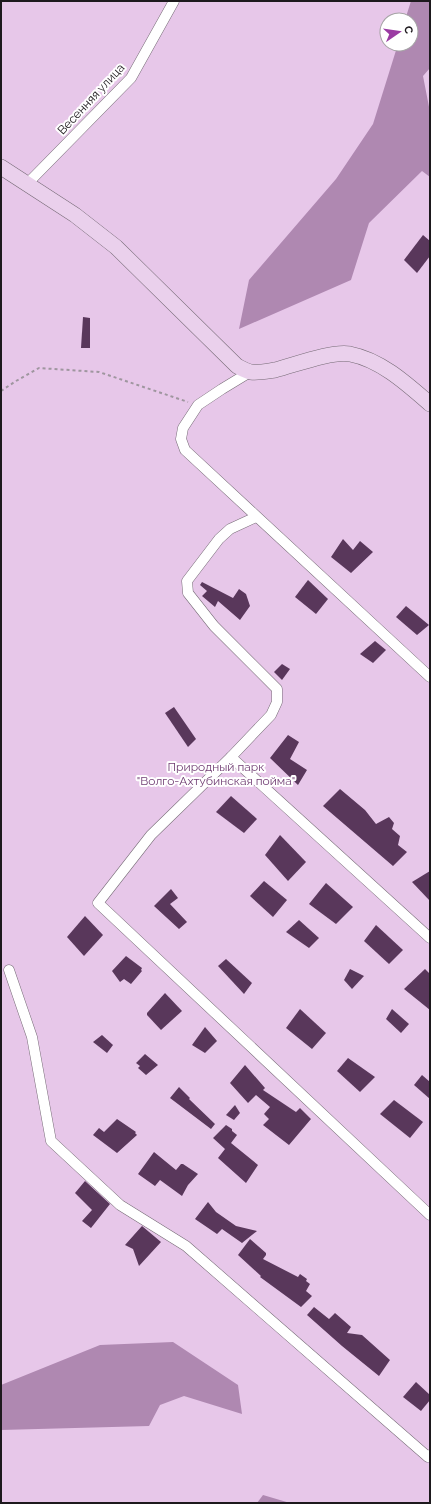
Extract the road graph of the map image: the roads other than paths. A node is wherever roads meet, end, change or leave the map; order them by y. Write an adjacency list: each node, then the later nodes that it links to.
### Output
1 (174, 1): 3 (street, Весенняя улица)
2 (1, 167): 3 (street)
3 (27, 184): 4 (street)
4 (250, 372): 5 (street); 6 (street)
5 (430, 404)
6 (256, 517): 7 (street); 8 (street)
7 (430, 677)
8 (231, 757): 9 (street); 11 (street)
9 (430, 938)
10 (9, 970): 12 (street)
11 (430, 1215)
12 (430, 1455)

